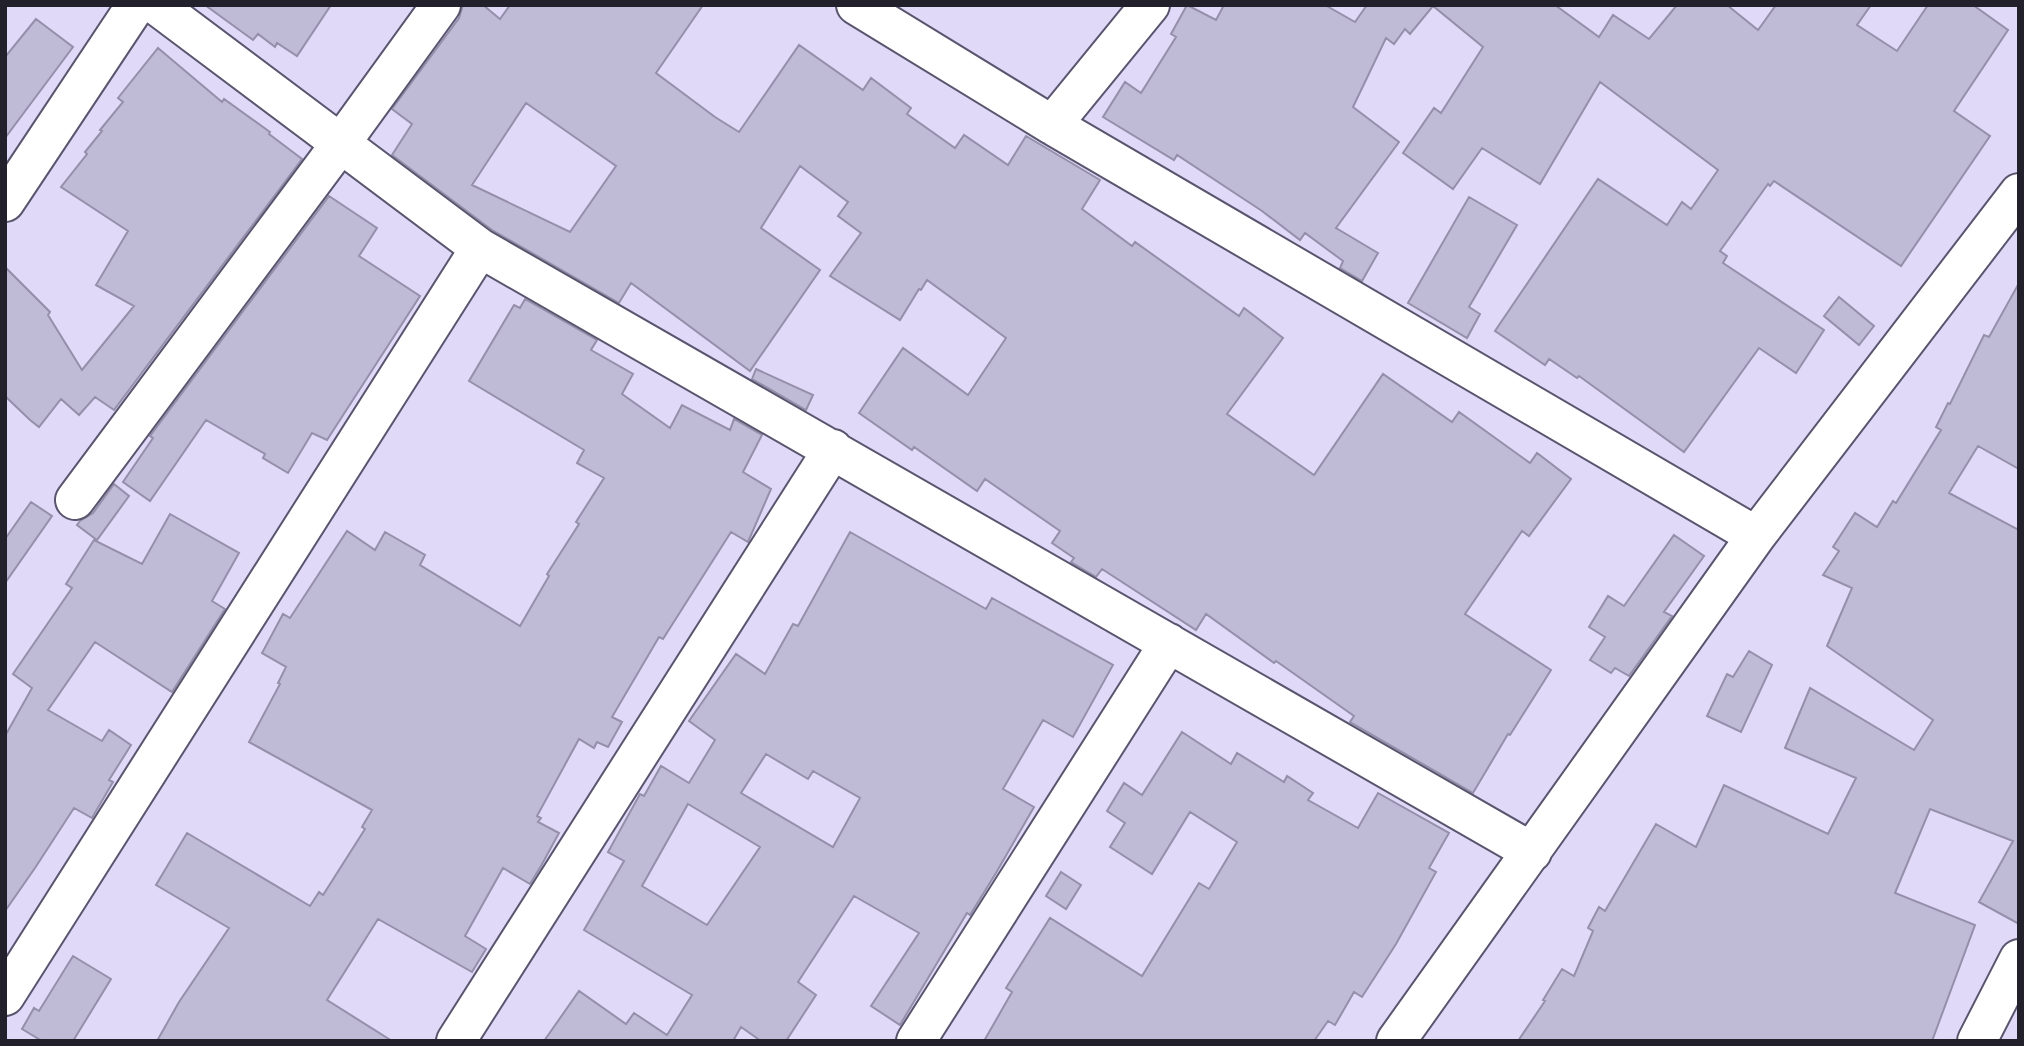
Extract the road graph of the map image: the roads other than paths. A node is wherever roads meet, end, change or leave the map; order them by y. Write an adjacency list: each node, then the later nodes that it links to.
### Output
1 (136, 5): 9 (street)
2 (156, 5): 7 (street)
3 (441, 5): 7 (street)
4 (856, 5): 6 (street)
5 (1150, 5): 6 (street)
6 (1052, 125): 13 (street)
7 (341, 143): 10 (street); 12 (street)
8 (2019, 193): 13 (street)
9 (5, 202)
10 (480, 248): 11 (street); 17 (street)
11 (833, 449): 14 (street); 18 (street)
12 (75, 500)
13 (1756, 536): 15 (street)
14 (1169, 643): 15 (street); 19 (street)
15 (1532, 852): 20 (street)
16 (2019, 959): 21 (street)
17 (5, 996)
18 (456, 1041)
19 (916, 1041)
20 (1396, 1041)
21 (1977, 1041)

